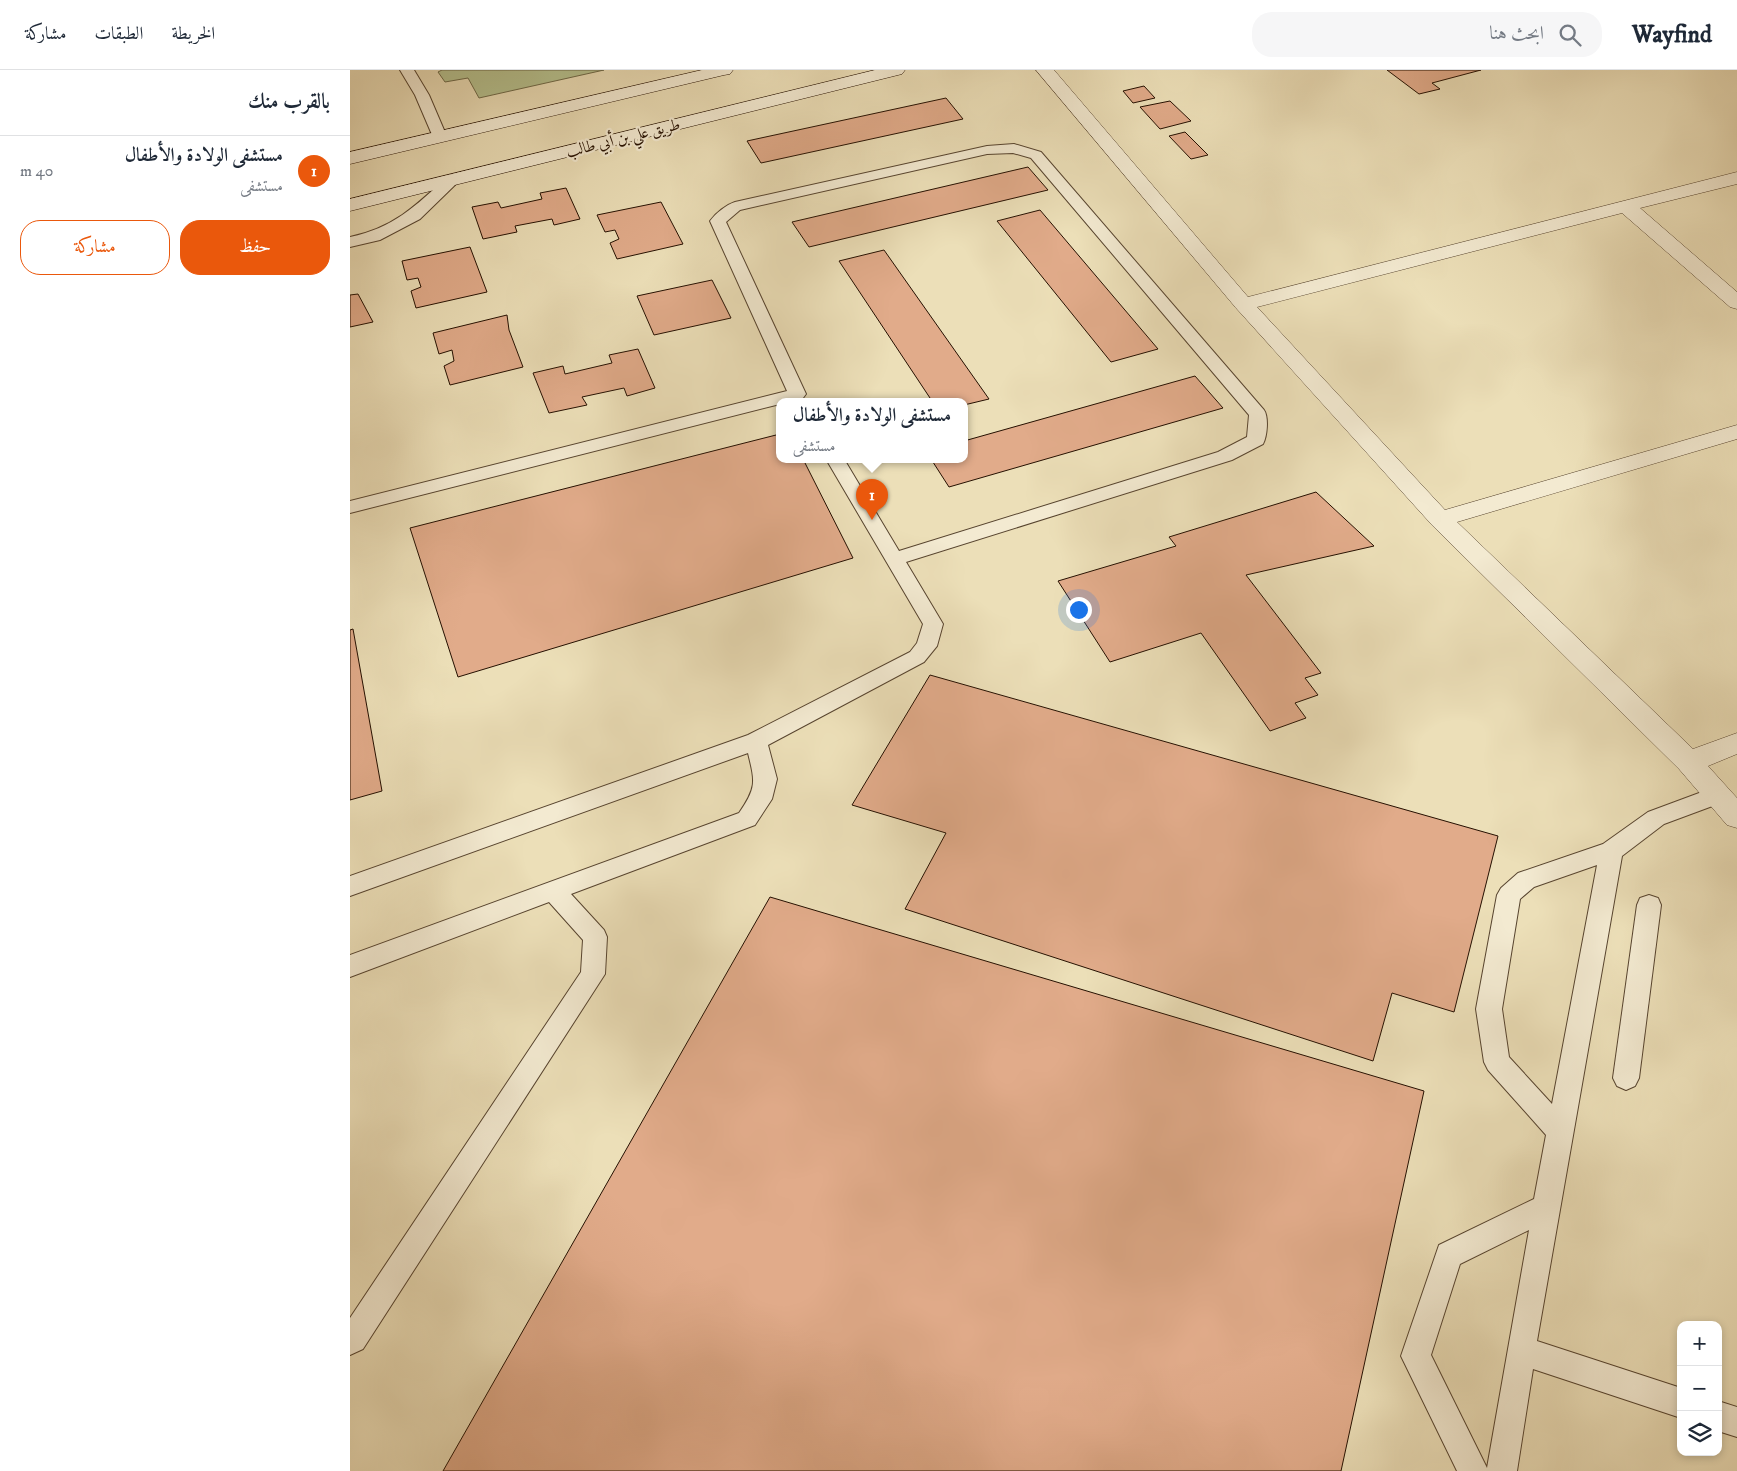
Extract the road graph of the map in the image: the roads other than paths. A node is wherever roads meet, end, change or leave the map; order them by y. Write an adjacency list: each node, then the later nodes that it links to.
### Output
1 (407, 70): 5 (lane)
2 (724, 70): 5 (street)
3 (896, 70): 8 (street, طريق علي بن أبي طالب)
4 (1045, 70): 13 (street)
5 (440, 137): 6 (street)
6 (350, 158)
7 (1737, 178): 10 (street)
8 (452, 180): 9 (street, طريق علي بن أبي طالب); 11 (lane)
9 (350, 205)
10 (1627, 207): 12 (street); 13 (street)
11 (350, 242)
12 (1737, 303)
13 (1243, 304): 19 (street)
14 (799, 397): 20 (lane)
15 (776, 403): 18 (lane)
16 (1737, 432): 19 (street)
17 (837, 463): 20 (lane)
18 (350, 507)
19 (1440, 519): 23 (street)
20 (895, 560): 21 (lane)
21 (756, 741): 27 (lane); 28 (lane)
22 (1737, 743): 23 (street)
23 (1688, 762): 24 (street)
24 (1718, 795): 25 (street); 26 (lane)
25 (1737, 817)
26 (1611, 851): 32 (lane); 32 (lane)
27 (350, 886)
28 (553, 890): 30 (lane); 34 (lane)
29 (1649, 905): 31 (lane)
30 (350, 966)
31 (1626, 1078)
32 (1560, 1131): 33 (lane)
33 (1546, 1207): 35 (lane); 39 (lane)
34 (350, 1340)
35 (1521, 1350): 36 (lane); 40 (lane)
36 (1677, 1402)
37 (1722, 1417): 38 (lane)
38 (1737, 1422)
39 (1473, 1471)
40 (1502, 1471)

